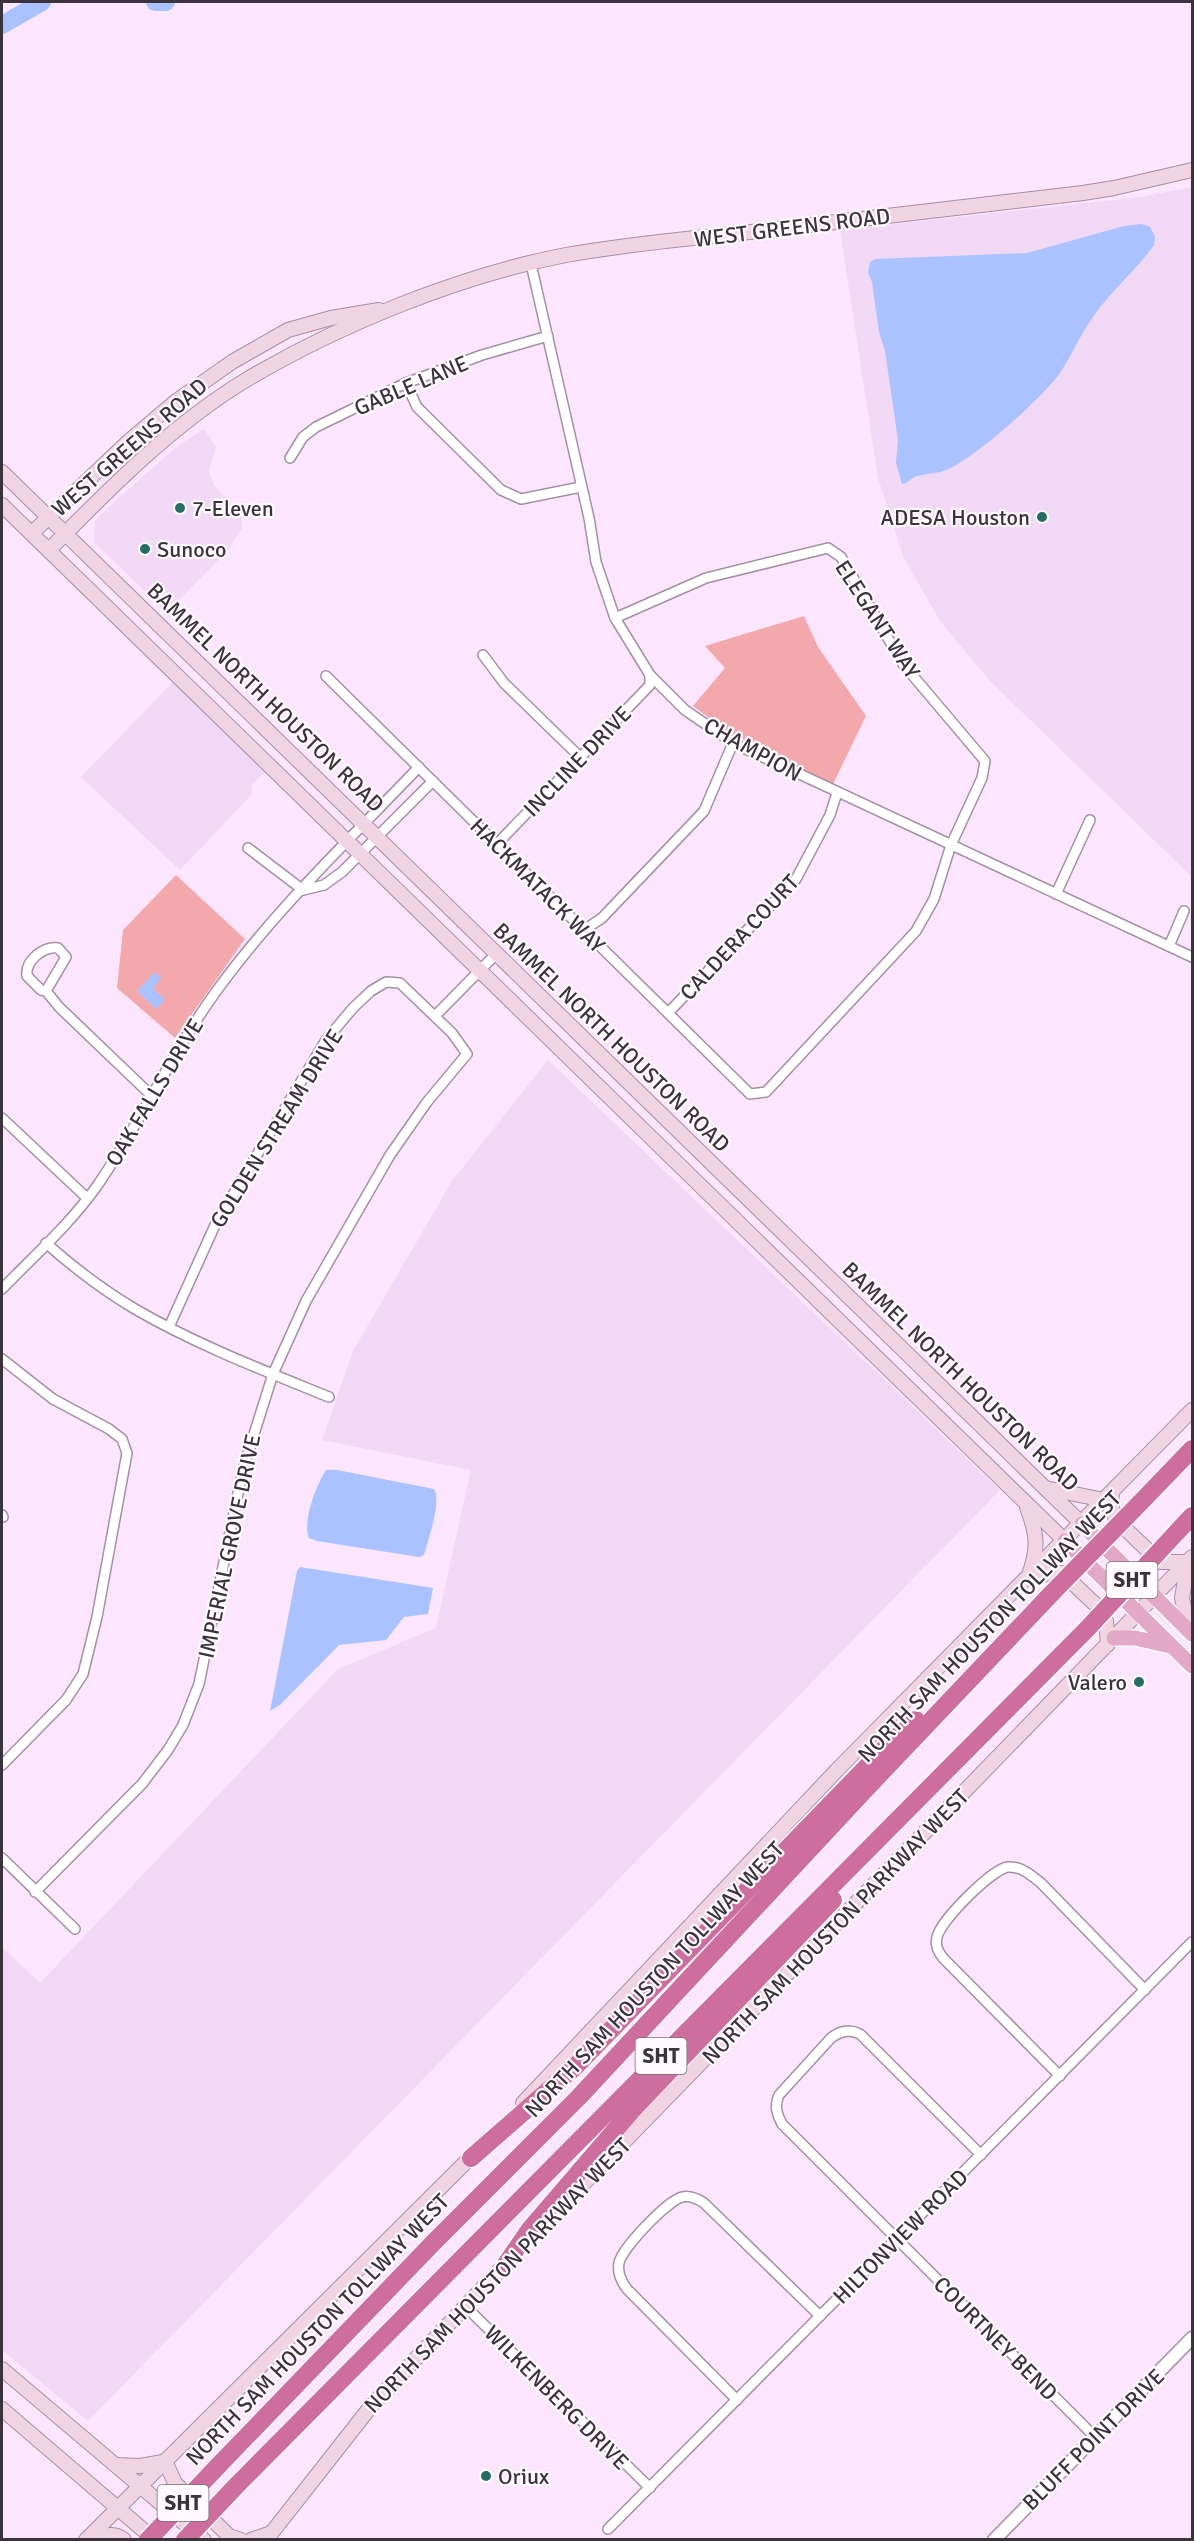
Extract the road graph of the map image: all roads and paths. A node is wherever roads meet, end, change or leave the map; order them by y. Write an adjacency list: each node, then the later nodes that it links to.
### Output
1 (1192, 170): 2 (main road, WEST GREENS ROAD)
2 (531, 264): 3 (main road, WEST GREENS ROAD); 4 (street, CHAMPION)
3 (396, 307): 6 (main road, WEST GREENS ROAD); 7 (main road, WEST GREENS ROAD)
4 (548, 336): 5 (street, GABLE LANE); 10 (street, CHAMPION)
5 (406, 383): 8 (street, GABLE LANE); 10 (street)
6 (175, 402): 7 (main road); 12 (main road, WEST GREENS ROAD)
7 (187, 422): 14 (main road, WEST GREENS ROAD)
8 (290, 458)
9 (2, 472): 12 (main road, BAMMEL NORTH HOUSTON ROAD)
10 (580, 487): 16 (street, CHAMPION)
11 (2, 505): 13 (main road, BAMMEL NORTH HOUSTON ROAD)
12 (48, 516): 13 (main road, WEST GREENS ROAD); 14 (main road, BAMMEL NORTH HOUSTON ROAD)
13 (32, 533): 15 (main road, BAMMEL NORTH HOUSTON ROAD)
14 (66, 533): 15 (main road, WEST GREENS ROAD); 18 (main road, BAMMEL NORTH HOUSTON ROAD)
15 (49, 550): 21 (main road, BAMMEL NORTH HOUSTON ROAD)
16 (615, 618): 19 (street, CHAMPION); 32 (street, ELEGANT WAY)
17 (483, 655): 23 (street)
18 (210, 673): 21 (main road); 28 (main road, BAMMEL NORTH HOUSTON ROAD)
19 (650, 675): 22 (street, CHAMPION); 23 (street, INCLINE DRIVE)
20 (326, 676): 24 (street, HACKMATACK WAY)
21 (193, 690): 30 (main road, BAMMEL NORTH HOUSTON ROAD)
22 (733, 743): 26 (street, CHAMPION); 38 (street)
23 (580, 757): 31 (street, INCLINE DRIVE)
24 (419, 767): 25 (street, HACKMATACK WAY); 28 (street, OAK FALLS DRIVE)
25 (433, 781): 29 (street, OAK FALLS DRIVE); 31 (street, HACKMATACK WAY)
26 (837, 793): 32 (street, CHAMPION); 44 (street, CALDERA COURT)
27 (1090, 820): 36 (street)
28 (364, 824): 29 (main road, BAMMEL NORTH HOUSTON ROAD); 30 (street, OAK FALLS DRIVE)
29 (377, 837): 34 (street, OAK FALLS DRIVE); 40 (main road, BAMMEL NORTH HOUSTON ROAD)
30 (347, 842): 34 (main road, BAMMEL NORTH HOUSTON ROAD); 35 (street, OAK FALLS DRIVE)
31 (497, 844): 38 (street, HACKMATACK WAY)
32 (951, 845): 36 (street, CHAMPION); 44 (street, HACKMATACK WAY)
33 (248, 848): 35 (street)
34 (360, 854): 35 (street, OAK FALLS DRIVE); 42 (main road, BAMMEL NORTH HOUSTON ROAD)
35 (303, 890): 47 (street, OAK FALLS DRIVE)
36 (1056, 894): 39 (street, CHAMPION)
37 (1184, 911): 39 (street)
38 (584, 930): 44 (street, HACKMATACK WAY)
39 (1169, 946): 41 (street, CHAMPION)
40 (495, 955): 42 (street); 49 (main road, BAMMEL NORTH HOUSTON ROAD)
41 (1192, 957)
42 (479, 971): 45 (street); 50 (main road, BAMMEL NORTH HOUSTON ROAD)
43 (46, 991): 43 (street); 47 (street)
44 (668, 1013)
45 (435, 1016): 46 (street, GOLDEN STREAM DRIVE); 56 (street, GOLDEN STREAM DRIVE)
46 (467, 1054): 58 (street, IMPERIAL GROVE DRIVE)
47 (153, 1097): 51 (street, OAK FALLS DRIVE)
48 (2, 1118): 51 (street)
49 (700, 1153): 50 (main road); 53 (main road, BAMMEL NORTH HOUSTON ROAD)
50 (682, 1169): 55 (main road, BAMMEL NORTH HOUSTON ROAD)
51 (87, 1198): 52 (street, OAK FALLS DRIVE)
52 (46, 1243): 54 (street, OAK FALLS DRIVE); 56 (street)
53 (838, 1287): 55 (main road); 62 (main road, BAMMEL NORTH HOUSTON ROAD)
54 (2, 1289)
55 (821, 1304): 64 (main road, BAMMEL NORTH HOUSTON ROAD)
56 (169, 1327): 58 (street)
57 (2, 1359): 78 (street)
58 (273, 1374): 59 (street); 80 (street, IMPERIAL GROVE DRIVE)
59 (329, 1397)
60 (1192, 1410): 63 (main road)
61 (1192, 1449): 72 (highway, NORTH SAM HOUSTON TOLLWAY WEST / SHT, bridge)
62 (1044, 1488): 63 (main road); 66 (main road, BAMMEL NORTH HOUSTON ROAD)
63 (1108, 1496): 66 (main road); 68 (main road)
64 (1025, 1502): 67 (main road, BAMMEL NORTH HOUSTON ROAD); 69 (main road)
65 (1192, 1516): 77 (highway, SHT, bridge)
66 (1082, 1524): 67 (main road); 70 (main road, BAMMEL NORTH HOUSTON ROAD)
67 (1065, 1541): 69 (main road); 71 (main road, BAMMEL NORTH HOUSTON ROAD)
68 (1190, 1560): 70 (main road, NORTH SAM HOUSTON PARKWAY WEST); 73 (main road)
69 (1028, 1578): 74 (main road); 86 (main road)
70 (1155, 1597): 71 (main road, NORTH SAM HOUSTON PARKWAY WEST); 73 (main road, BAMMEL NORTH HOUSTON ROAD)
71 (1139, 1613): 74 (main road, NORTH SAM HOUSTON PARKWAY WEST); 75 (main road, BAMMEL NORTH HOUSTON ROAD)
72 (1020, 1626): 86 (highway); 107 (highway, NORTH SAM HOUSTON TOLLWAY WEST / SHT, bridge)
73 (1191, 1633)
74 (1111, 1641): 75 (main road); 88 (main road, NORTH SAM HOUSTON PARKWAY WEST)
75 (1173, 1647): 76 (main road, BAMMEL NORTH HOUSTON ROAD)
76 (1192, 1666)
77 (971, 1745): 88 (highway); 102 (highway, SHT, bridge)
78 (2, 1765)
79 (2, 1858): 80 (street)
80 (35, 1892): 81 (street)
81 (75, 1929)
82 (1192, 1942): 83 (street, HILTONVIEW ROAD)
83 (1145, 1990): 84 (street, HILTONVIEW ROAD); 84 (street)
84 (1060, 2076): 85 (street, HILTONVIEW ROAD)
85 (981, 2155): 87 (street, HILTONVIEW ROAD); 87 (street, COURTNEY BEND)
86 (471, 2158): 96 (main road)
87 (897, 2239): 90 (street, HILTONVIEW ROAD); 95 (street, COURTNEY BEND)
88 (506, 2264): 89 (main road, NORTH SAM HOUSTON PARKWAY WEST)
89 (465, 2306): 99 (street, WILKENBERG DRIVE); 103 (main road, NORTH SAM HOUSTON PARKWAY WEST)
90 (820, 2316): 93 (street, HILTONVIEW ROAD); 93 (street)
91 (1192, 2338): 95 (street, BLUFF POINT DRIVE)
92 (2, 2369): 97 (main road)
93 (737, 2400): 99 (street, HILTONVIEW ROAD)
94 (2, 2409): 100 (main road)
95 (1095, 2437): 112 (street, BLUFF POINT DRIVE)
96 (165, 2461): 97 (main road); 98 (main road); 110 (main road)
97 (116, 2465): 98 (main road)
98 (141, 2485): 100 (main road); 102 (main road)
99 (650, 2488): 101 (street, HILTONVIEW ROAD)
100 (118, 2508): 104 (main road); 108 (main road)
101 (608, 2529)
102 (202, 2532): 109 (highway, SHT, bridge)
103 (269, 2537): 111 (main road)
104 (86, 2540)
105 (93, 2540): 106 (main road)
106 (124, 2540)
107 (148, 2540)
108 (155, 2540)
109 (187, 2540)
110 (241, 2540)
111 (251, 2540)
112 (994, 2540)

